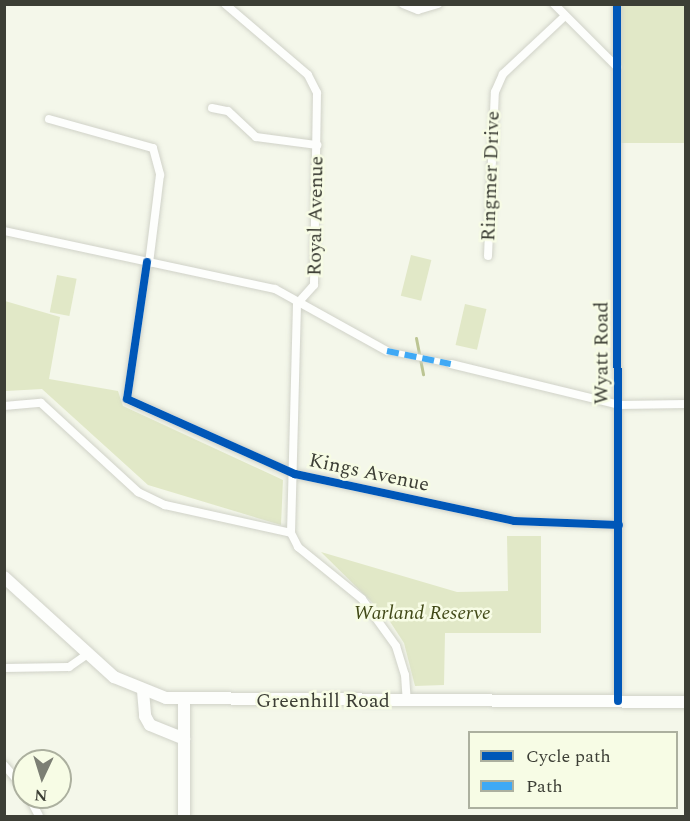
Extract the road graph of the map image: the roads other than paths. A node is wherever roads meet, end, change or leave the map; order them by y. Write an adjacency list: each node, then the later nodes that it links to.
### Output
1 (225, 4): 10 (street, Royal Avenue)
2 (403, 4): 3 (street)
3 (438, 4)
4 (554, 4): 6 (street)
5 (617, 4): 7 (street, Wyatt Road)
6 (565, 16): 7 (street); 12 (street, Ringmer Drive)
7 (618, 68): 18 (street, Wyatt Road)
8 (212, 108): 10 (street)
9 (49, 119): 13 (street)
10 (317, 144): 14 (street, Royal Avenue)
11 (7, 230): 13 (street)
12 (488, 256)
13 (148, 262): 14 (street); 20 (street, Kings Avenue)
14 (297, 304): 15 (street); 20 (street, Royal Avenue)
15 (387, 351): 16 (street)
16 (451, 364): 18 (street)
17 (686, 404): 18 (street)
18 (619, 405): 21 (street, Wyatt Road)
19 (4, 406): 22 (street)
20 (295, 474): 21 (street, Kings Avenue); 22 (street, Royal Avenue)
21 (619, 525): 29 (street, Wyatt Road)
22 (291, 533): 28 (street)
23 (4, 577): 24 (main road, Greenhill Road)
24 (86, 655): 25 (street); 26 (main road, Greenhill Road)
25 (4, 668)
26 (143, 691): 27 (main road, Greenhill Road); 31 (main road)
27 (184, 700): 28 (main road, Greenhill Road); 31 (main road)
28 (407, 701): 29 (main road, Greenhill Road)
29 (618, 701): 30 (main road, Greenhill Road)
30 (686, 702)
31 (184, 739): 32 (main road)
32 (184, 816)

